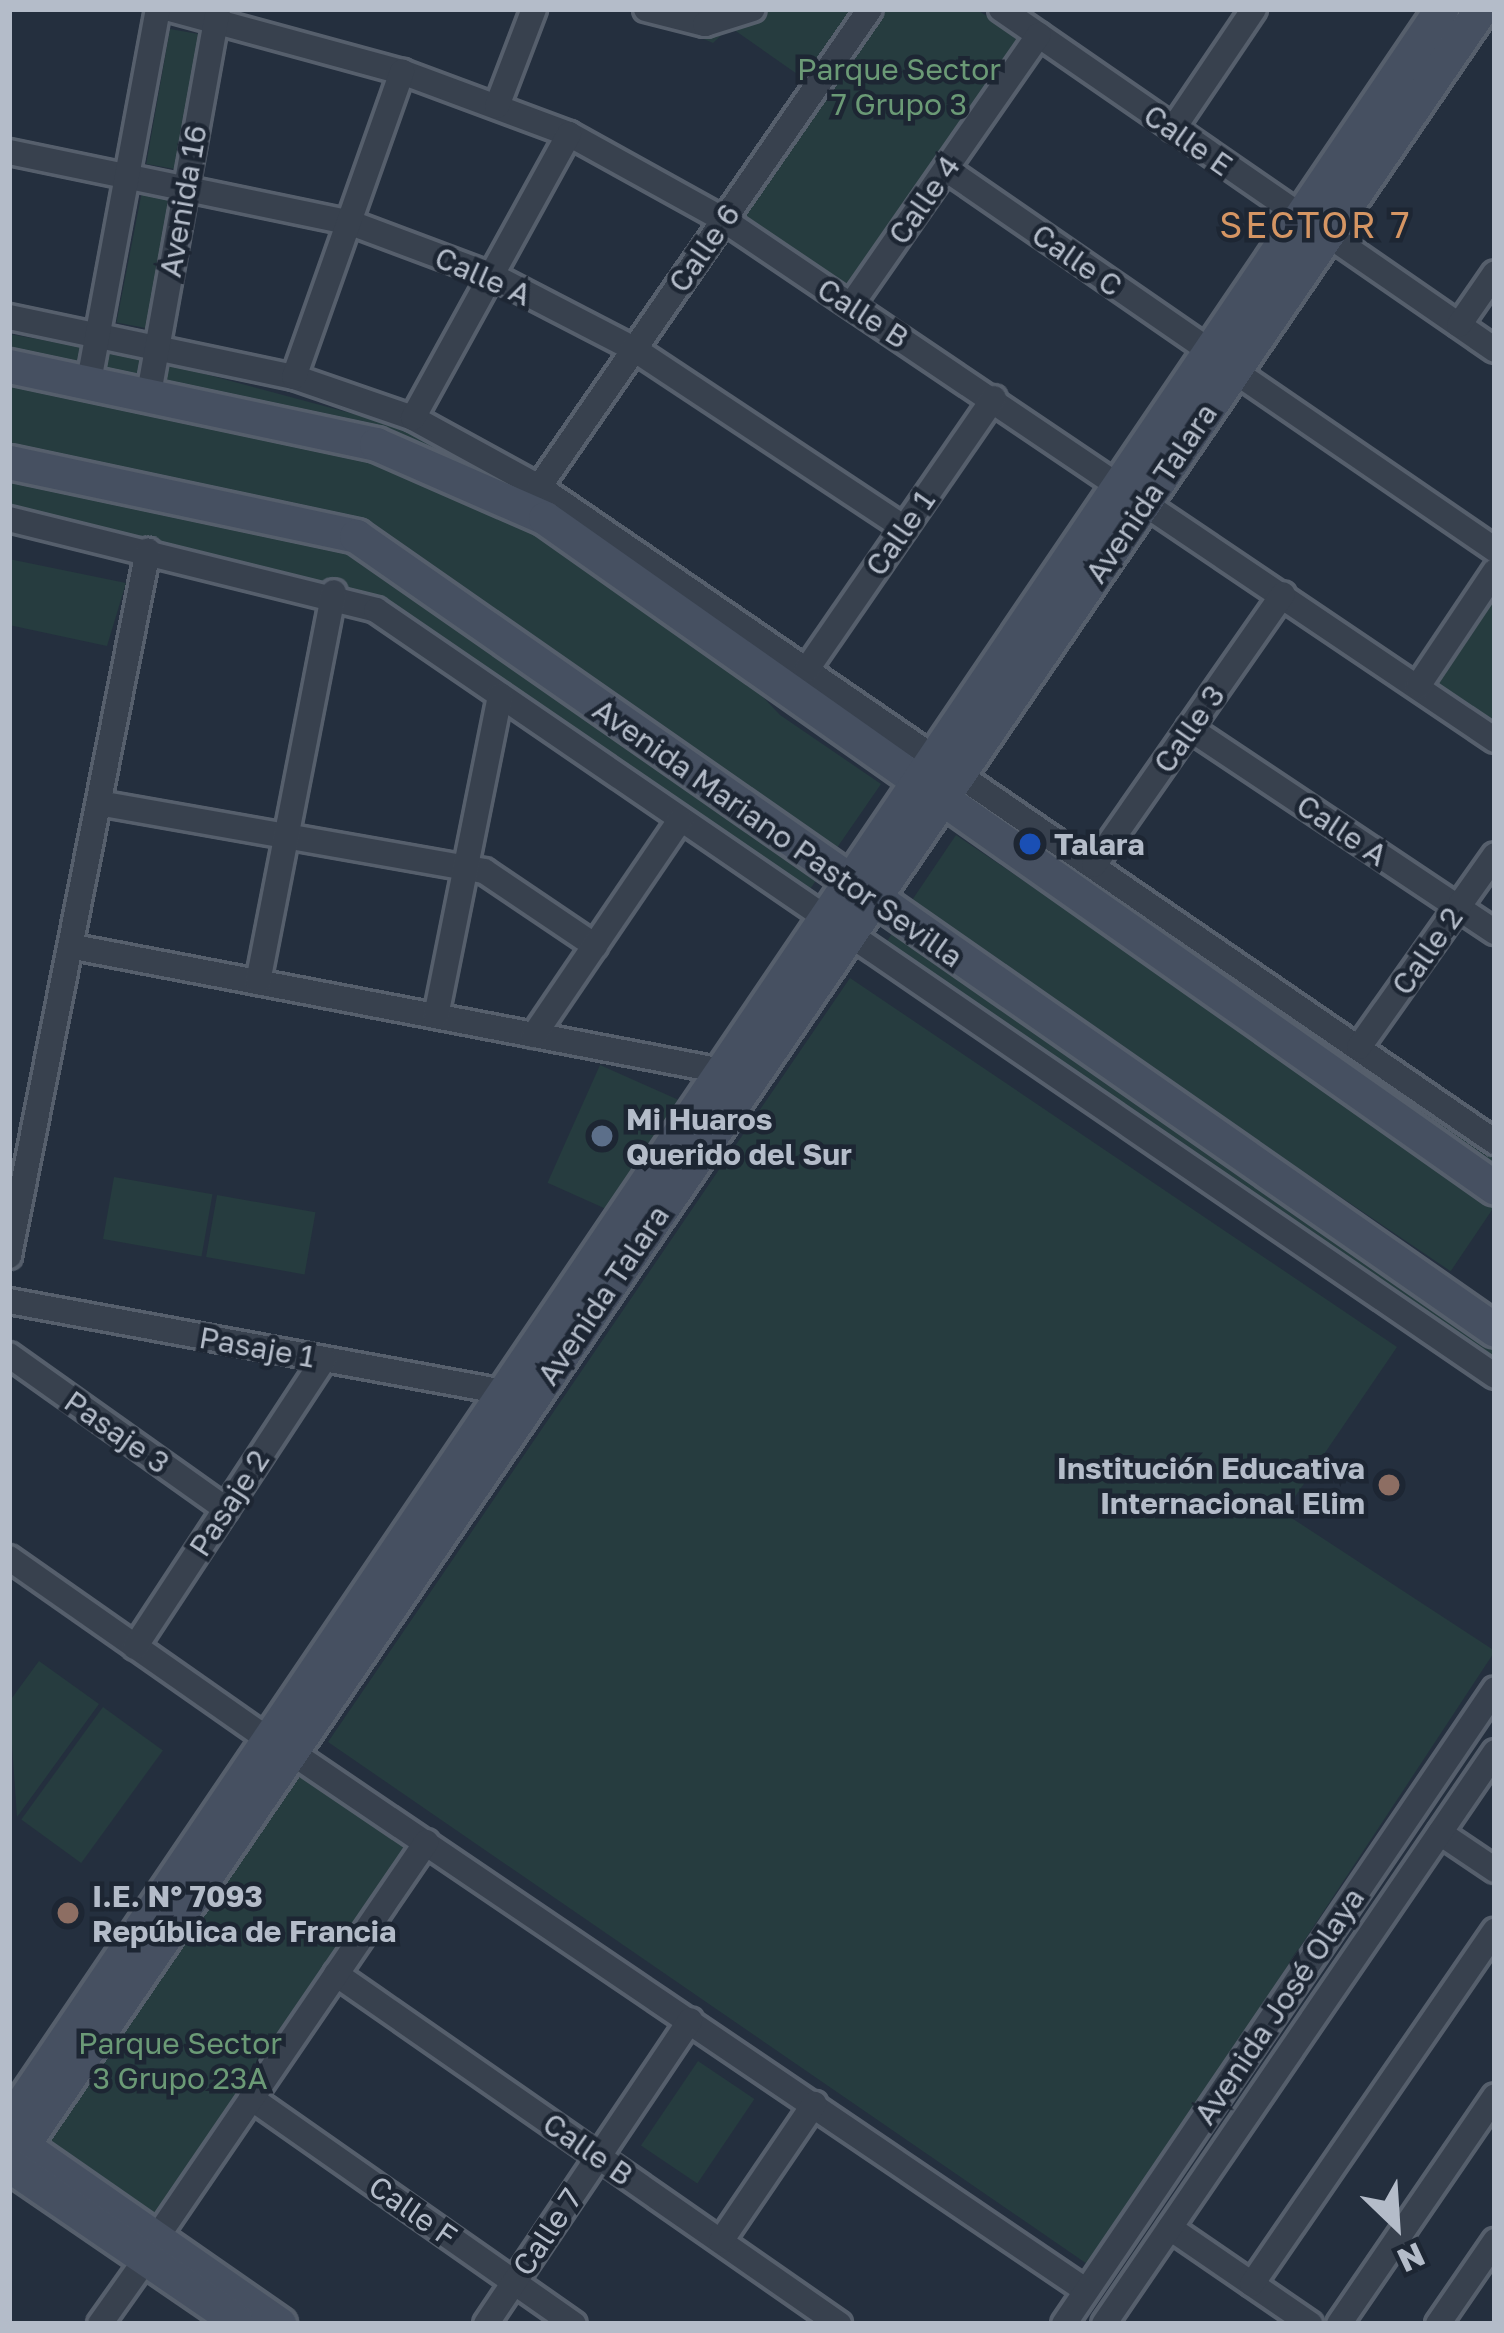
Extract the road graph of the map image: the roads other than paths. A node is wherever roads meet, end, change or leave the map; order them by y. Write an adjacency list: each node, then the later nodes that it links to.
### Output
1 (158, 9): 19 (street, Avenida 16)
2 (170, 9): 11 (street, Calle B)
3 (534, 9): 14 (street)
4 (646, 9): 5 (street)
5 (753, 9)
6 (870, 9): 21 (street, Calle 6)
7 (1001, 9): 12 (street, Calle E)
8 (1254, 9): 15 (street)
9 (1441, 9): 23 (street, Avenida Talara)
10 (1481, 9): 23 (street, Avenida Talara)
11 (217, 14): 13 (street, Calle B); 20 (street, Avenida 16)
12 (1039, 35): 15 (street, Calle E); 18 (street, Calle 4)
13 (402, 72): 14 (street, Calle B); 22 (street)
14 (497, 106): 16 (street, Calle B)
15 (1173, 129): 23 (street, Calle E)
16 (568, 134): 21 (street, Calle B); 25 (street)
17 (9, 152): 19 (street, Calle A)
18 (946, 169): 26 (street, Calle 4); 33 (street, Calle C)
19 (128, 175): 20 (street, Calle A); 29 (street, Avenida 16)
20 (186, 184): 22 (street, Calle A); 30 (street, Avenida 16)
21 (724, 220): 26 (street, Calle B); 31 (street, Calle 6)
22 (351, 223): 25 (street, Calle A); 35 (street)
23 (1313, 227): 28 (street, Calle E); 33 (street, Avenida Talara)
24 (1495, 273): 28 (street)
25 (493, 276): 31 (street, Calle A); 39 (street)
26 (851, 305): 38 (street, Calle B)
27 (9, 317): 29 (street)
28 (1459, 325): 32 (street, Calle E)
29 (98, 332): 30 (street); 36 (street, Avenida 16)
30 (158, 345): 35 (street); 37 (street, Avenida 16)
31 (634, 350): 41 (street, Calle 6); 44 (street, Calle A)
32 (1495, 350)
33 (1221, 361): 42 (street, Avenida Talara); 45 (street, Calle C)
34 (9, 366): 36 (street)
35 (294, 377): 39 (street)
36 (89, 381): 37 (street)
37 (149, 393): 56 (street)
38 (994, 398): 42 (street, Calle B); 44 (street, Calle 1)
39 (413, 418): 41 (street)
40 (9, 462): 63 (street, Avenida Mariano Pastor Sevilla)
41 (539, 487): 50 (street)
42 (1135, 490): 49 (street, Calle B); 55 (street, Avenida Talara)
43 (9, 519): 46 (street, Avenida Mariano Pastor Sevilla)
44 (904, 528): 50 (street, Calle 1)
45 (1495, 550)
46 (148, 551): 48 (street, Avenida Mariano Pastor Sevilla); 57 (street)
47 (1495, 571): 51 (street)
48 (334, 592): 52 (street, Avenida Mariano Pastor Sevilla); 59 (street)
49 (1283, 593): 51 (street, Calle B); 53 (street, Calle 3)
50 (807, 669): 55 (street)
51 (1418, 686): 54 (street, Calle B)
52 (500, 695): 58 (street, Avenida Mariano Pastor Sevilla); 62 (street)
53 (1189, 728): 61 (street, Calle 3); 64 (street, Calle A)
54 (1495, 740)
55 (950, 766): 56 (street, Avenida Talara); 61 (street)
56 (928, 798): 63 (street, Avenida Talara); 75 (street)
57 (104, 804): 59 (street); 68 (street)
58 (680, 820): 65 (street, Avenida Mariano Pastor Sevilla); 67 (street)
59 (287, 836): 62 (street); 69 (street)
60 (1495, 855): 64 (street, Calle 2)
61 (1094, 865): 72 (street)
62 (461, 867): 67 (street); 70 (street)
63 (861, 892): 65 (street, Avenida Talara); 78 (street, Avenida Mariano Pastor Sevilla)
64 (1458, 907): 66 (street, Calle A); 72 (street, Calle 2)
65 (839, 925): 73 (street, Avenida Talara); 81 (street, Avenida Mariano Pastor Sevilla); 87 (street, Avenida Talara)
66 (1495, 932)
67 (595, 946): 71 (street)
68 (74, 947): 69 (street); 76 (street)
69 (259, 982): 70 (street)
70 (436, 1016): 71 (street)
71 (534, 1035): 73 (street)
72 (1359, 1048): 74 (street)
73 (722, 1071): 82 (street, Avenida Talara)
74 (1495, 1142)
75 (1495, 1188)
76 (9, 1256)
77 (9, 1301): 80 (street, Pasaje 1)
78 (1495, 1330)
79 (9, 1355): 83 (street, Pasaje 3)
80 (324, 1359): 82 (street, Pasaje 1); 83 (street, Pasaje 2)
81 (1495, 1376)
82 (504, 1392): 87 (street, Avenida Talara)
83 (226, 1509): 85 (street, Pasaje 2)
84 (9, 1558): 85 (street)
85 (135, 1647): 87 (street)
86 (1495, 1689): 97 (street, Avenida José Olaya)
87 (279, 1745): 90 (street); 100 (street, Avenida Talara)
88 (1495, 1752): 89 (street, Avenida José Olaya)
89 (1440, 1833): 91 (street); 99 (street, Avenida José Olaya)
90 (426, 1842): 93 (street); 94 (street)
91 (1495, 1870)
92 (1495, 1930): 107 (street)
93 (336, 1974): 96 (street); 101 (street, Calle B)
94 (689, 2020): 98 (street); 101 (street, Calle 7)
95 (1495, 2096): 118 (street)
96 (251, 2098): 105 (street); 106 (street, Calle F)
97 (1215, 2101): 99 (street); 108 (street, Avenida José Olaya)
98 (814, 2104): 103 (street); 108 (street)
99 (1243, 2120): 102 (street, Avenida José Olaya)
100 (12, 2147): 105 (street)
101 (598, 2156): 103 (street, Calle B); 106 (street, Calle 7)
102 (1170, 2228): 107 (street); 109 (street, Avenida José Olaya)
103 (721, 2241): 115 (street, Calle B)
104 (1495, 2241): 119 (street)
105 (151, 2248): 110 (street); 111 (street); 112 (street)
106 (514, 2282): 113 (street, Calle 7); 114 (street, Calle F)
107 (1252, 2284): 117 (street)
108 (1085, 2290): 116 (street, Avenida José Olaya)
109 (1114, 2321)
110 (100, 2324)
111 (241, 2324)
112 (279, 2324)
113 (486, 2324)
114 (574, 2324)
115 (839, 2324)
116 (1064, 2324)
117 (1310, 2324)
118 (1339, 2324)
119 (1438, 2324)

